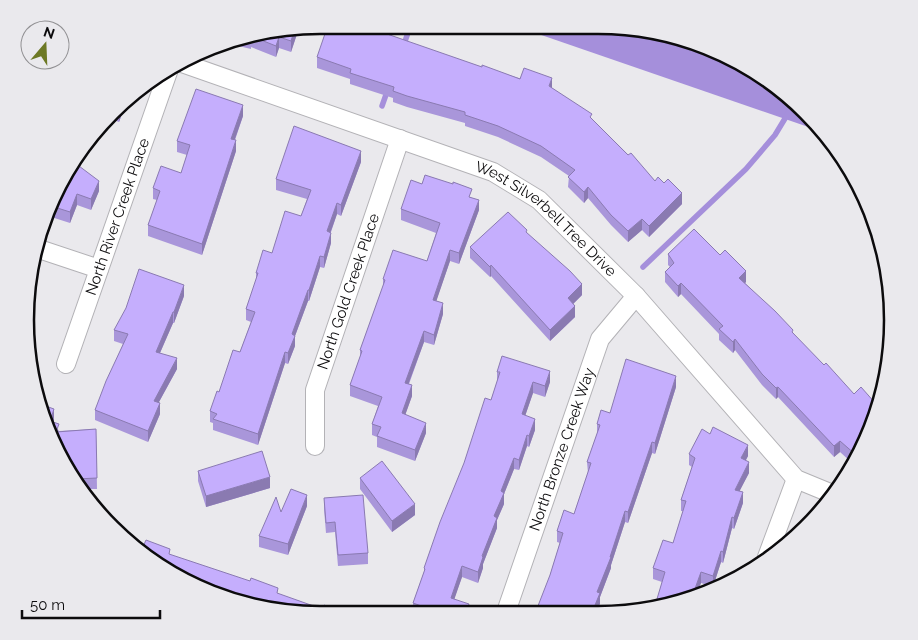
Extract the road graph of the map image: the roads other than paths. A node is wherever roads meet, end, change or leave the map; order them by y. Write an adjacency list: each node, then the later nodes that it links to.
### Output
1 (189, 65): 3 (street, West Silverbell Tree Drive)
2 (165, 79): 5 (street, North River Creek Place)
3 (400, 139): 6 (street, West Silverbell Tree Drive); 8 (street, North Gold Creek Place)
4 (43, 250): 5 (street)
5 (99, 269): 7 (street, North River Creek Place)
6 (636, 296): 9 (street, West Silverbell Tree Drive); 12 (street, North Bronze Creek Way)
7 (66, 364)
8 (315, 446)
9 (796, 479): 10 (street, West Silverbell Tree Drive); 11 (street)
10 (827, 492)
11 (770, 548)
12 (508, 606)

